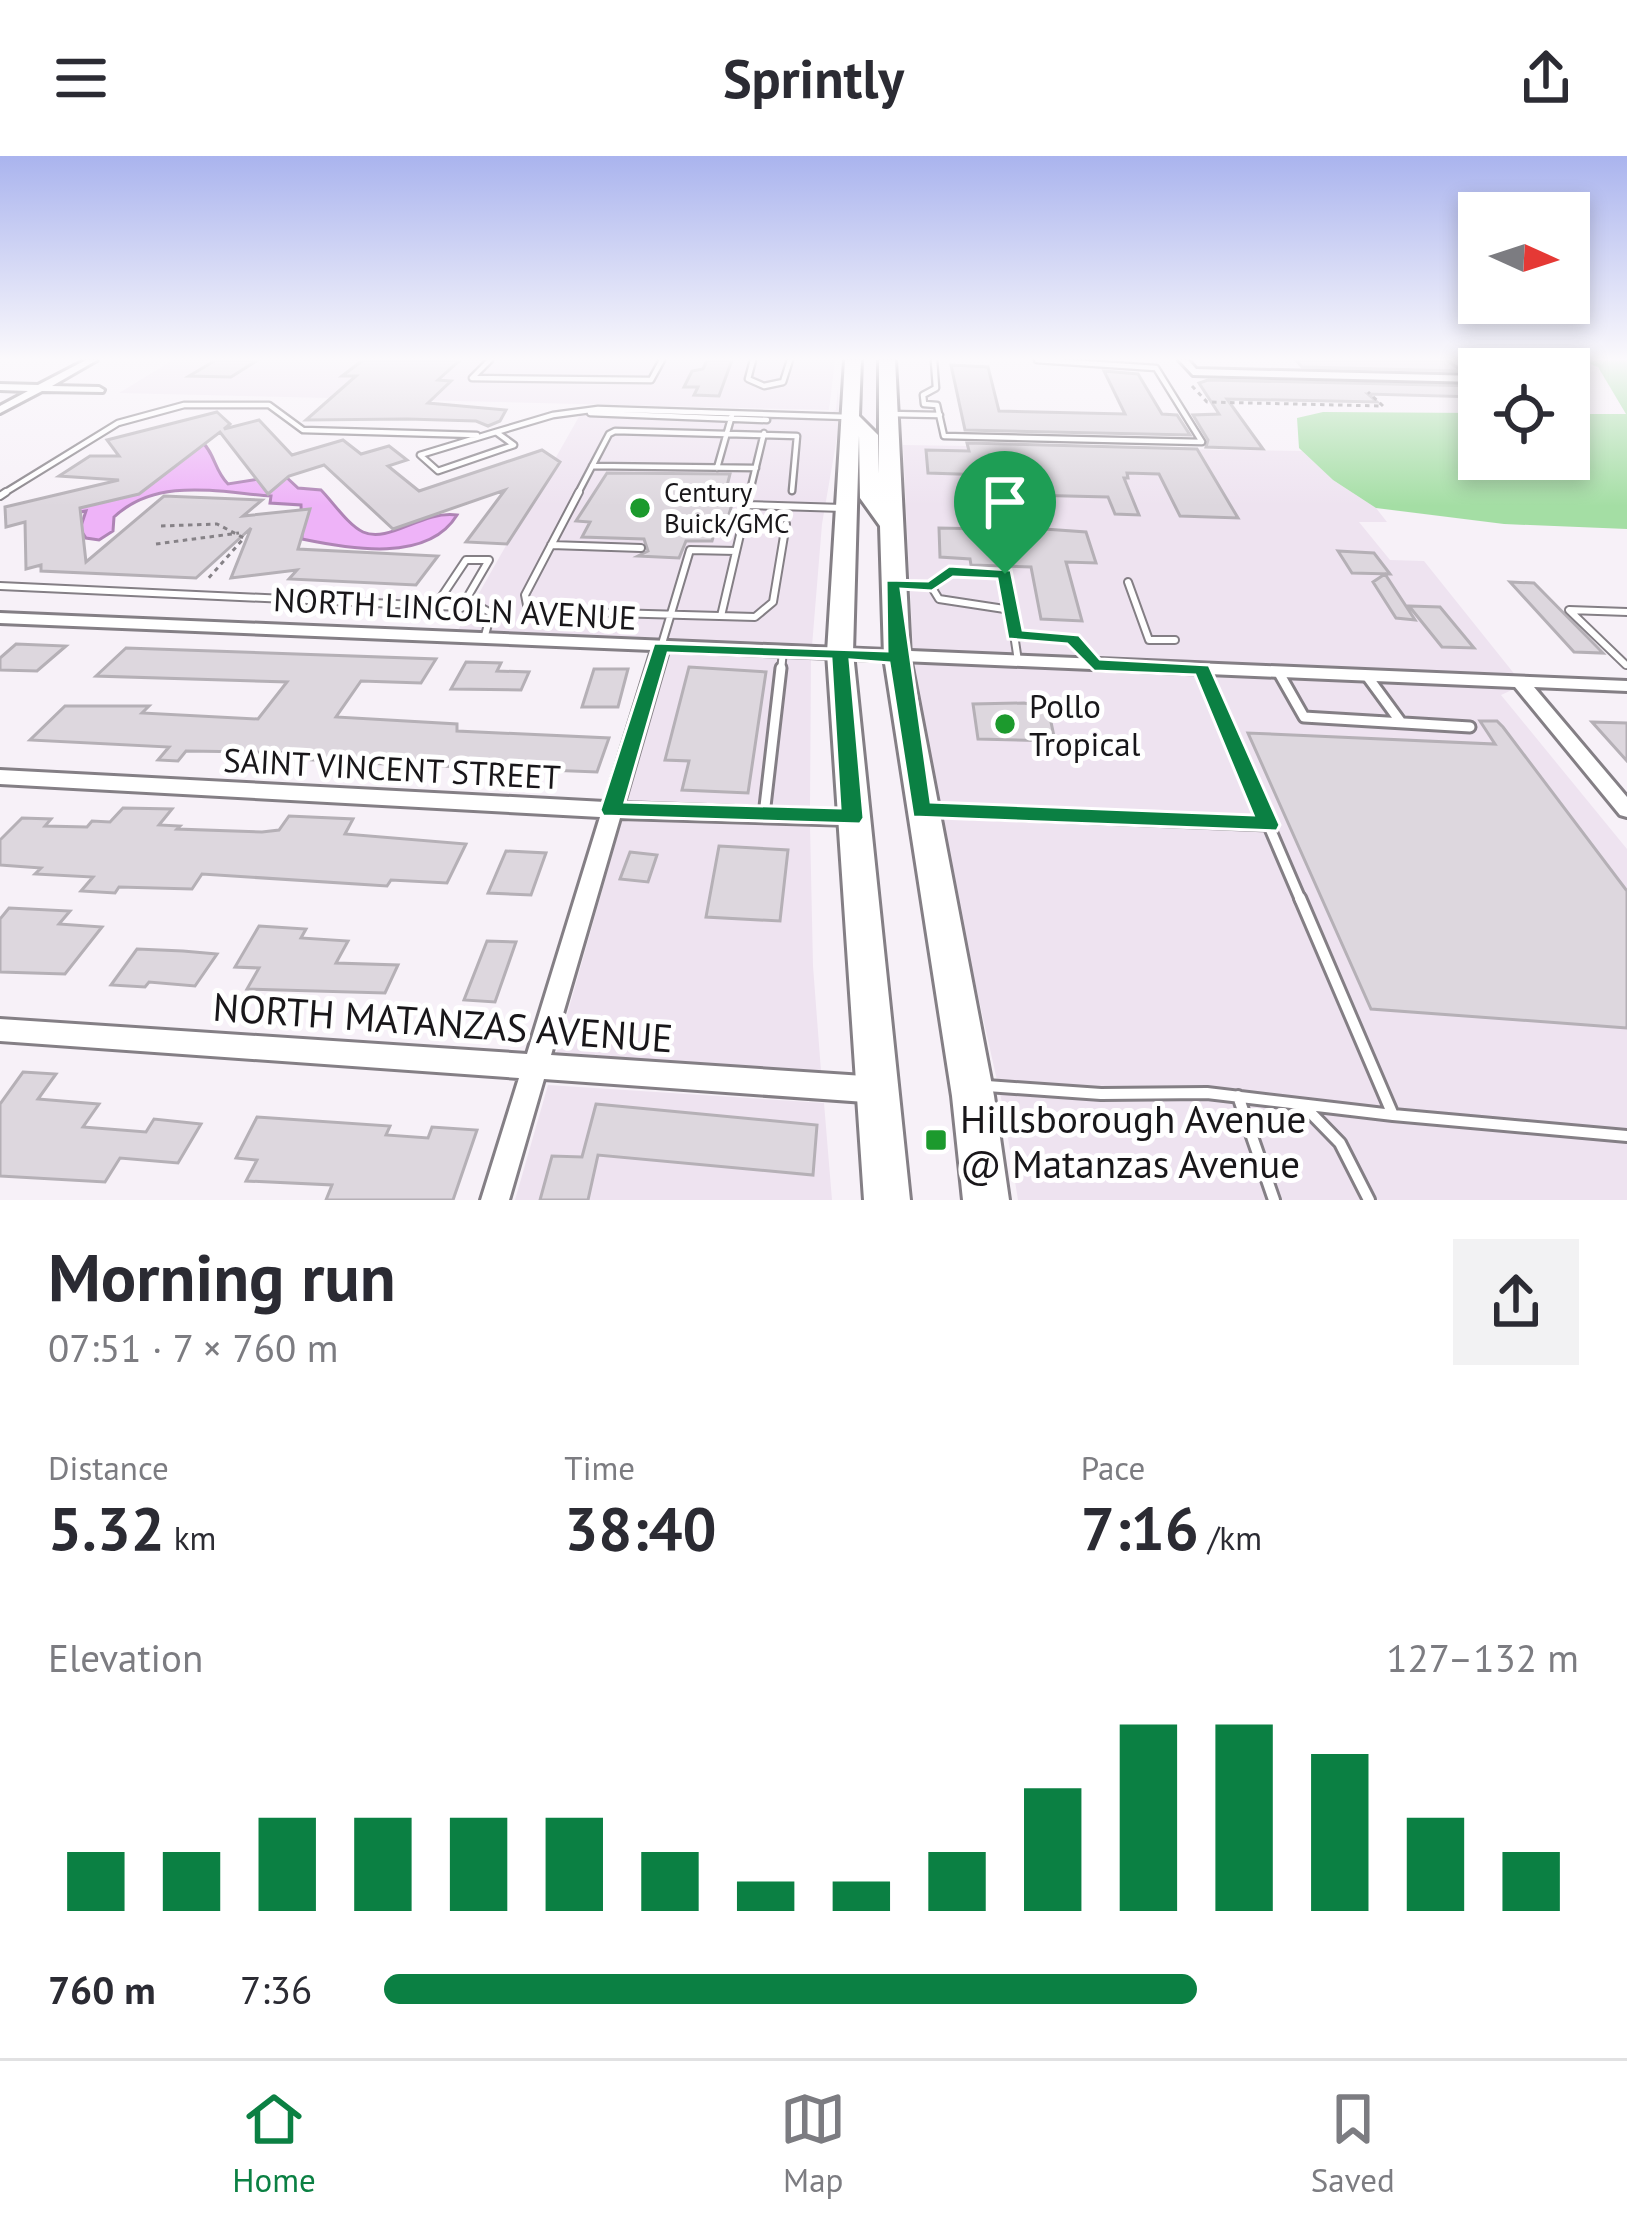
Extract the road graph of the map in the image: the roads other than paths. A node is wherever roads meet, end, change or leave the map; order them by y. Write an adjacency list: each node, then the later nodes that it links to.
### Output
1 (170, 409): 19 (lane)
2 (274, 409): 14 (lane)
3 (851, 409): 10 (main road)
4 (888, 409): 23 (main road)
5 (910, 409): 8 (lane)
6 (938, 409): 8 (lane)
7 (1181, 409): 8 (lane)
8 (940, 415)
9 (732, 416): 10 (lane); 11 (lane); 12 (lane)
10 (850, 419): 21 (main road); 23 (main road)
11 (496, 432): 14 (lane); 14 (lane)
12 (727, 432): 13 (lane); 15 (lane); 16 (lane)
13 (764, 433): 17 (lane); 18 (lane)
14 (485, 436)
15 (592, 466): 16 (lane); 24 (lane)
16 (717, 468): 17 (lane)
17 (755, 468): 20 (lane)
18 (792, 491)
19 (0, 496)
20 (747, 505): 21 (lane); 26 (lane)
21 (845, 508): 43 (main road)
22 (786, 524): 36 (lane)
23 (891, 527): 28 (main road)
24 (551, 545): 25 (lane); 35 (lane)
25 (641, 548)
26 (736, 551): 35 (lane); 36 (lane)
27 (1128, 582): 40 (lane)
28 (892, 584): 30 (lane); 44 (main road)
29 (0, 586): 31 (lane)
30 (932, 586): 33 (lane); 33 (lane)
31 (435, 606): 32 (lane); 32 (lane)
32 (461, 608): 39 (lane)
33 (1011, 610): 38 (lane)
34 (1627, 612): 47 (lane)
35 (671, 615): 36 (lane); 41 (lane)
36 (721, 616)
37 (0, 618): 39 (street, NORTH LINCOLN AVENUE)
38 (1015, 635): 45 (lane); 46 (lane)
39 (483, 639): 41 (street, NORTH LINCOLN AVENUE)
40 (1174, 640)
41 (661, 647): 42 (street, NORTH LINCOLN AVENUE); 57 (street)
42 (783, 651): 43 (street, NORTH LINCOLN AVENUE); 59 (lane)
43 (840, 653): 44 (street, NORTH LINCOLN AVENUE); 60 (main road)
44 (897, 657): 45 (street, NORTH LINCOLN AVENUE); 58 (main road)
45 (1019, 662): 46 (street, NORTH LINCOLN AVENUE)
46 (1094, 665): 48 (street, NORTH LINCOLN AVENUE)
47 (1626, 665)
48 (1202, 670): 49 (street, NORTH LINCOLN AVENUE); 61 (lane)
49 (1279, 673): 50 (street, NORTH LINCOLN AVENUE); 53 (lane)
50 (1367, 676): 51 (street, NORTH LINCOLN AVENUE); 53 (lane)
51 (1520, 682): 52 (street, NORTH LINCOLN AVENUE); 56 (street)
52 (1627, 686)
53 (1401, 722): 54 (lane)
54 (1470, 727)
55 (0, 776): 57 (street, SAINT VINCENT STREET)
56 (1627, 809)
57 (611, 810): 59 (street, SAINT VINCENT STREET); 63 (street)
58 (921, 811): 61 (lane); 64 (main road)
59 (764, 815): 60 (street, SAINT VINCENT STREET)
60 (852, 818): 65 (main road)
61 (1268, 825): 68 (lane)
62 (0, 1030): 63 (street, NORTH MATANZAS AVENUE)
63 (535, 1069): 65 (street, NORTH MATANZAS AVENUE); 70 (street)
64 (971, 1084): 66 (lane); 72 (main road)
65 (881, 1090): 71 (main road)
66 (1238, 1096): 67 (lane); 73 (lane)
67 (1302, 1104): 68 (lane); 74 (lane)
68 (1393, 1115): 69 (lane)
69 (1627, 1136)
70 (495, 1200)
71 (887, 1200)
72 (986, 1200)
73 (1274, 1200)
74 (1369, 1200)

